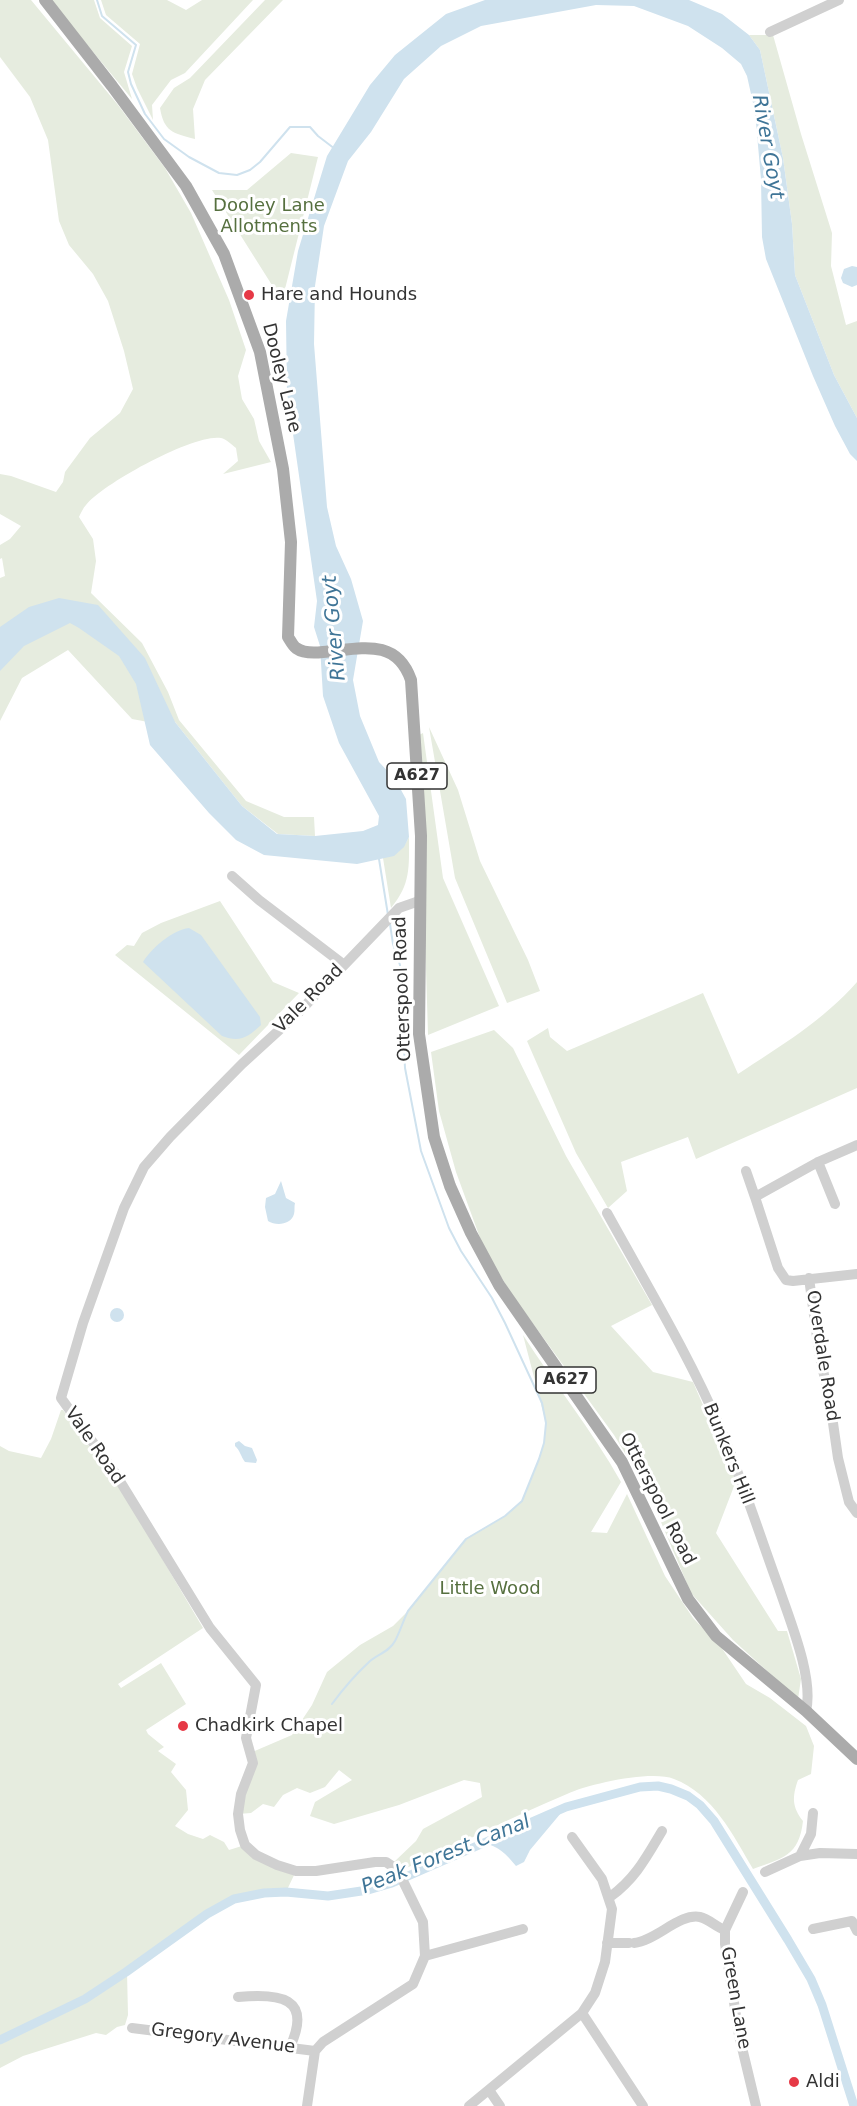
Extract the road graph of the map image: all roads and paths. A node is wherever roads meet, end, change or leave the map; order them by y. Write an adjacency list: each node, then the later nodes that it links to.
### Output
1 (45, 0): 4 (main road, Dooley Lane / A627)
2 (839, 0): 3 (street)
3 (770, 32)
4 (396, 655): 6 (main road, Otterspool Road / A627)
5 (232, 876): 7 (street)
6 (419, 901): 7 (street, Vale Road); 17 (main road, Otterspool Road / A627)
7 (343, 964): 24 (street, Vale Road)
8 (857, 1146): 9 (street)
9 (818, 1162): 11 (street); 12 (street)
10 (746, 1171): 11 (street)
11 (754, 1197): 15 (street, Overdale Road)
12 (835, 1204)
13 (607, 1213): 17 (street, Bunkers Hill)
14 (857, 1274): 15 (street)
15 (809, 1278): 16 (street, Overdale Road)
16 (857, 1513)
17 (806, 1711): 18 (main road, A627)
18 (857, 1759)
19 (813, 1813): 23 (street)
20 (662, 1831): 28 (street)
21 (572, 1837): 28 (street)
22 (857, 1854): 23 (street)
23 (800, 1856): 25 (street)
24 (398, 1870)
25 (765, 1872)
26 (404, 1883): 34 (street)
27 (742, 1892): 31 (street, Green Lane)
28 (609, 1897): 33 (street)
29 (523, 1929): 34 (street)
30 (813, 1929): 32 (street)
31 (725, 1930): 33 (street); 45 (street, Green Lane)
32 (857, 1931)
33 (607, 1943): 36 (street)
34 (425, 1956): 39 (street)
35 (238, 1997): 38 (street)
36 (582, 2013): 40 (street); 44 (street)
37 (132, 2028): 38 (street, Gregory Avenue)
38 (290, 2047): 39 (street, Gregory Avenue)
39 (315, 2051): 41 (street)
40 (489, 2090): 42 (street); 43 (street)
41 (308, 2106)
42 (469, 2106)
43 (500, 2106)
44 (643, 2106)
45 (756, 2106)

